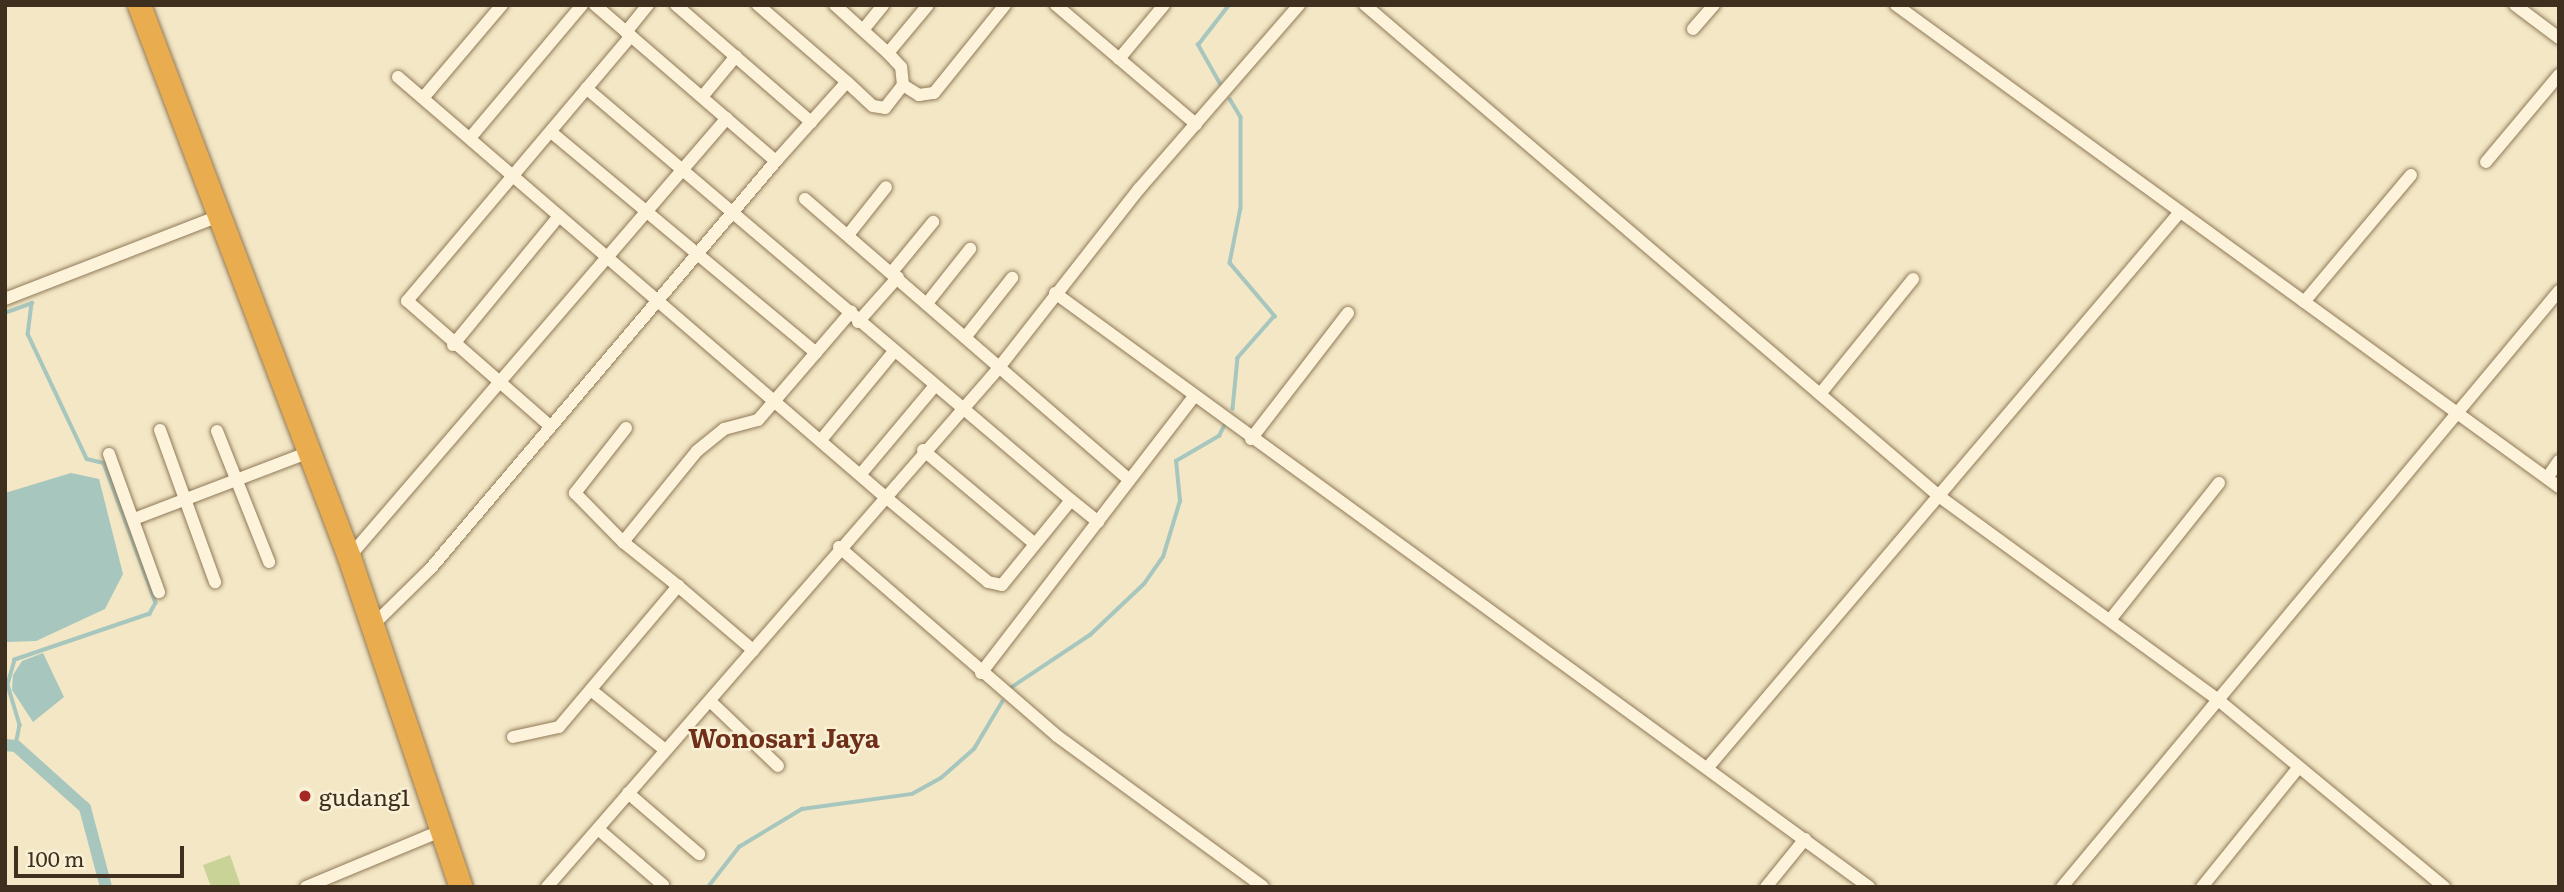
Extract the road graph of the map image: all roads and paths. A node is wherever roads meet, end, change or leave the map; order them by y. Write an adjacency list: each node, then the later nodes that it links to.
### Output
1 (127, 5): 50 (highway)
2 (139, 5): 104 (highway)
3 (502, 5): 33 (street)
4 (582, 5): 38 (street)
5 (596, 5): 22 (street)
6 (648, 5): 22 (street)
7 (676, 5): 25 (street)
8 (758, 5): 29 (street)
9 (835, 5): 21 (street)
10 (883, 5): 21 (street)
11 (928, 5): 24 (street)
12 (1005, 5): 30 (street)
13 (1056, 5): 26 (street)
14 (1164, 5): 26 (street)
15 (1299, 5): 36 (street)
16 (1365, 5): 74 (street)
17 (1714, 5): 20 (street)
18 (1896, 5): 46 (street)
19 (2515, 5): 23 (street)
20 (1693, 29)
21 (863, 30): 24 (street)
22 (629, 34): 31 (street); 32 (street)
23 (2559, 38)
24 (888, 53): 30 (street)
25 (736, 56): 32 (street); 35 (street)
26 (1119, 59): 36 (street)
27 (2559, 75): 40 (street)
28 (398, 77): 33 (street)
29 (847, 82): 30 (street); 35 (street)
30 (903, 85)
31 (586, 88): 37 (street); 41 (street)
32 (702, 97): 34 (street)
33 (424, 98): 38 (street)
34 (727, 118): 39 (street); 41 (street)
35 (811, 122): 39 (street)
36 (1196, 124): 60 (street)
37 (551, 132): 43 (street); 47 (street)
38 (470, 138): 43 (street)
39 (776, 161): 48 (street)
40 (2486, 162)
41 (683, 170): 47 (street); 48 (street)
42 (2411, 175): 63 (street)
43 (513, 176): 49 (street); 68 (street)
44 (886, 187): 52 (street)
45 (805, 199): 52 (street)
46 (2179, 213): 63 (street); 96 (street)
47 (645, 214): 54 (street); 55 (street)
48 (734, 214): 55 (street); 66 (street)
49 (559, 216): 54 (street); 68 (street)
50 (209, 220): 61 (street); 87 (highway)
51 (933, 222): 56 (street)
52 (848, 235): 56 (street)
53 (970, 249): 62 (street)
54 (609, 256): 64 (street); 72 (street)
55 (695, 258): 64 (street); 69 (street)
56 (895, 275): 62 (street); 66 (street)
57 (1012, 278): 67 (street)
58 (1913, 279): 74 (street)
59 (2559, 291): 78 (street)
60 (1055, 293): 71 (street); 75 (street)
61 (5, 299)
62 (928, 302): 67 (street)
63 (2304, 302): 78 (street)
64 (657, 303): 76 (street); 79 (street)
65 (1348, 313): 83 (street)
66 (854, 317): 69 (street); 70 (street)
67 (967, 335): 71 (street)
68 (453, 345): 72 (street)
69 (816, 353): 76 (street)
70 (892, 354): 73 (street); 84 (street)
71 (997, 370): 77 (street); 92 (street)
72 (501, 385): 79 (street); 104 (street)
73 (933, 388): 77 (street); 89 (street)
74 (1820, 394): 96 (street)
75 (1194, 398): 83 (street); 92 (street)
76 (775, 399): 84 (street); 101 (street)
77 (959, 410): 85 (street); 98 (street)
78 (2458, 412): 90 (street); 114 (street)
79 (550, 426): 110 (street)
80 (626, 428): 101 (street)
81 (160, 430): 97 (street)
82 (217, 431): 91 (street)
83 (1251, 439): 119 (street)
84 (821, 440): 89 (street)
85 (923, 450): 95 (street); 102 (street)
86 (110, 454): 99 (street)
87 (299, 456): 91 (street); 123 (highway)
88 (2559, 461): 90 (street)
89 (860, 475): 95 (street)
90 (2547, 478): 94 (street)
91 (237, 480): 97 (street); 105 (street)
92 (1129, 480): 100 (street)
93 (2219, 484): 109 (street)
94 (2559, 487)
95 (883, 495): 102 (street); 103 (street)
96 (1940, 497): 109 (street); 119 (street)
97 (185, 500): 99 (street); 106 (street)
98 (1071, 500): 100 (street); 102 (street)
99 (134, 519): 108 (street)
100 (1098, 522): 112 (street)
101 (623, 542): 107 (street)
102 (1035, 544)
103 (839, 547): 111 (street); 112 (street)
104 (349, 557): 110 (highway)
105 (269, 562)
106 (215, 582)
107 (678, 586): 111 (street); 113 (street)
108 (159, 592)
109 (2110, 620): 114 (street)
110 (373, 625): 129 (highway)
111 (752, 650): 115 (street)
112 (981, 673): 131 (street)
113 (591, 690): 116 (street); 117 (street)
114 (2217, 699): 120 (street); 134 (street)
115 (710, 701): 117 (street); 118 (street)
116 (513, 737)
117 (665, 750): 121 (street)
118 (778, 766)
119 (1709, 766): 124 (street)
120 (2298, 768): 135 (street); 136 (street)
121 (628, 793): 122 (street); 125 (street)
122 (598, 828): 126 (street); 130 (street)
123 (431, 835): 127 (street); 128 (highway)
124 (1805, 839): 132 (street); 133 (street)
125 (698, 854)
126 (663, 885)
127 (306, 887)
128 (447, 887)
129 (461, 887)
130 (547, 887)
131 (1263, 887)
132 (1766, 887)
133 (1869, 887)
134 (2062, 887)
135 (2202, 887)
136 (2444, 887)

